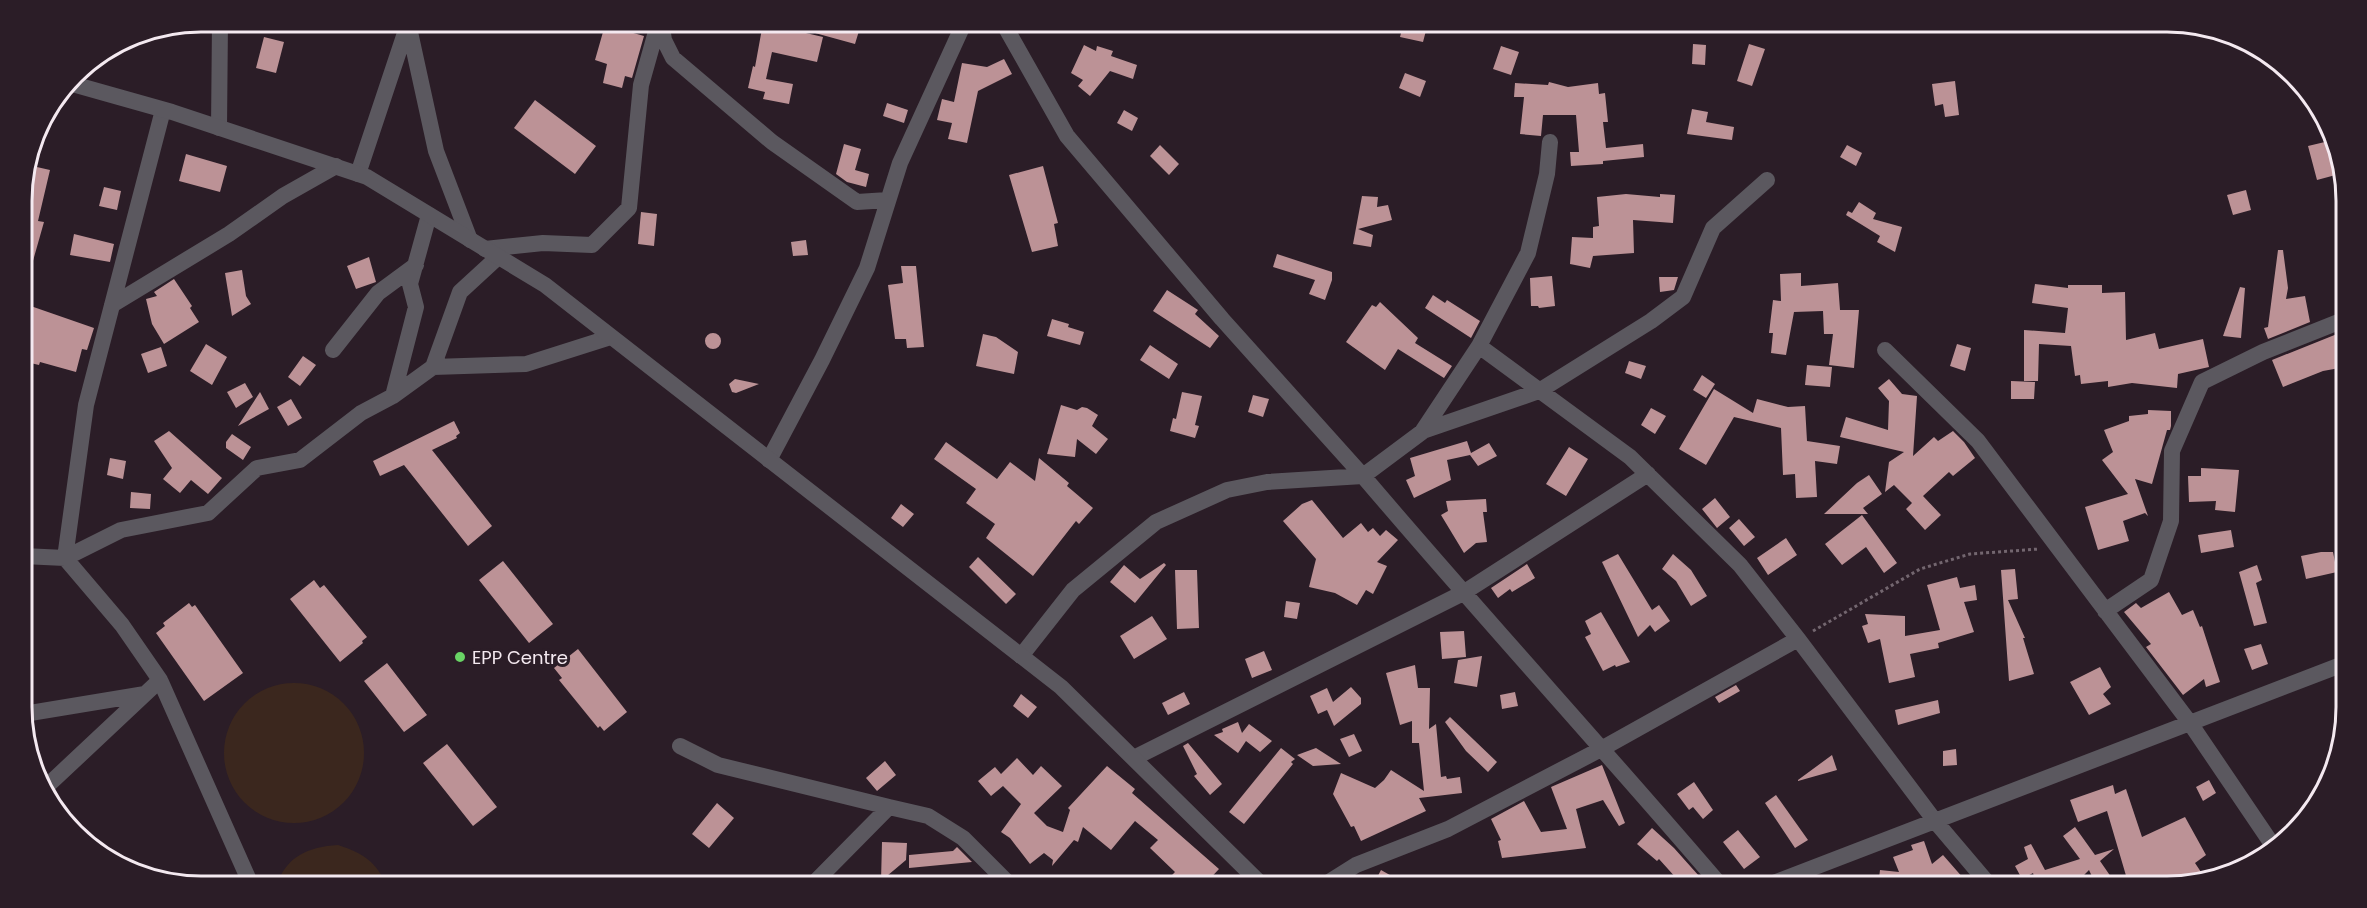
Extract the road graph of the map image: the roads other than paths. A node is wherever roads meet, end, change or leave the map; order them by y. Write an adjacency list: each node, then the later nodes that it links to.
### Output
1 (220, 32): 10 (street)
2 (405, 32): 13 (street)
3 (410, 32): 17 (street)
4 (657, 32): 18 (street)
5 (662, 32): 15 (street)
6 (959, 32): 15 (street)
7 (1008, 32): 32 (street)
8 (77, 85): 9 (street)
9 (164, 110): 10 (street); 20 (street)
10 (219, 128): 12 (street)
11 (1550, 142): 23 (street)
12 (336, 166): 13 (street); 20 (street)
13 (358, 174): 16 (street)
14 (1767, 180): 27 (street)
15 (888, 201): 30 (street)
16 (429, 214): 17 (street); 19 (street)
17 (470, 240): 18 (street)
18 (492, 253): 22 (street); 26 (street)
19 (416, 265): 24 (street); 28 (street)
20 (112, 305): 34 (street)
21 (2336, 323): 36 (street)
22 (611, 337): 26 (street); 30 (street)
23 (1479, 346): 27 (street); 29 (street)
24 (333, 350)
25 (1885, 350): 36 (street)
26 (433, 367): 28 (street)
27 (1539, 391): 29 (street); 31 (street)
28 (393, 396): 34 (street)
29 (1422, 432): 32 (street)
30 (770, 460): 38 (street)
31 (1648, 474): 35 (street); 37 (street)
32 (1363, 476): 35 (street); 38 (street)
33 (31, 556): 34 (street)
34 (65, 558): 40 (street)
35 (1463, 593): 45 (street); 46 (street)
36 (2105, 610): 43 (street)
37 (1798, 639): 45 (street); 49 (street)
38 (1021, 656): 46 (street)
39 (2336, 667): 43 (street)
40 (160, 680): 41 (street); 51 (street)
41 (145, 694): 42 (street); 47 (street)
42 (31, 713)
43 (2190, 723): 49 (street); 50 (street)
44 (680, 746): 48 (street)
45 (1603, 748): 55 (street); 56 (street)
46 (1134, 758): 54 (street)
47 (50, 783)
48 (889, 807): 52 (street); 53 (street)
49 (1935, 821): 57 (street); 58 (street)
50 (2270, 841)
51 (245, 876)
52 (821, 876)
53 (1001, 876)
54 (1253, 876)
55 (1338, 876)
56 (1713, 876)
57 (1792, 876)
58 (1982, 876)

